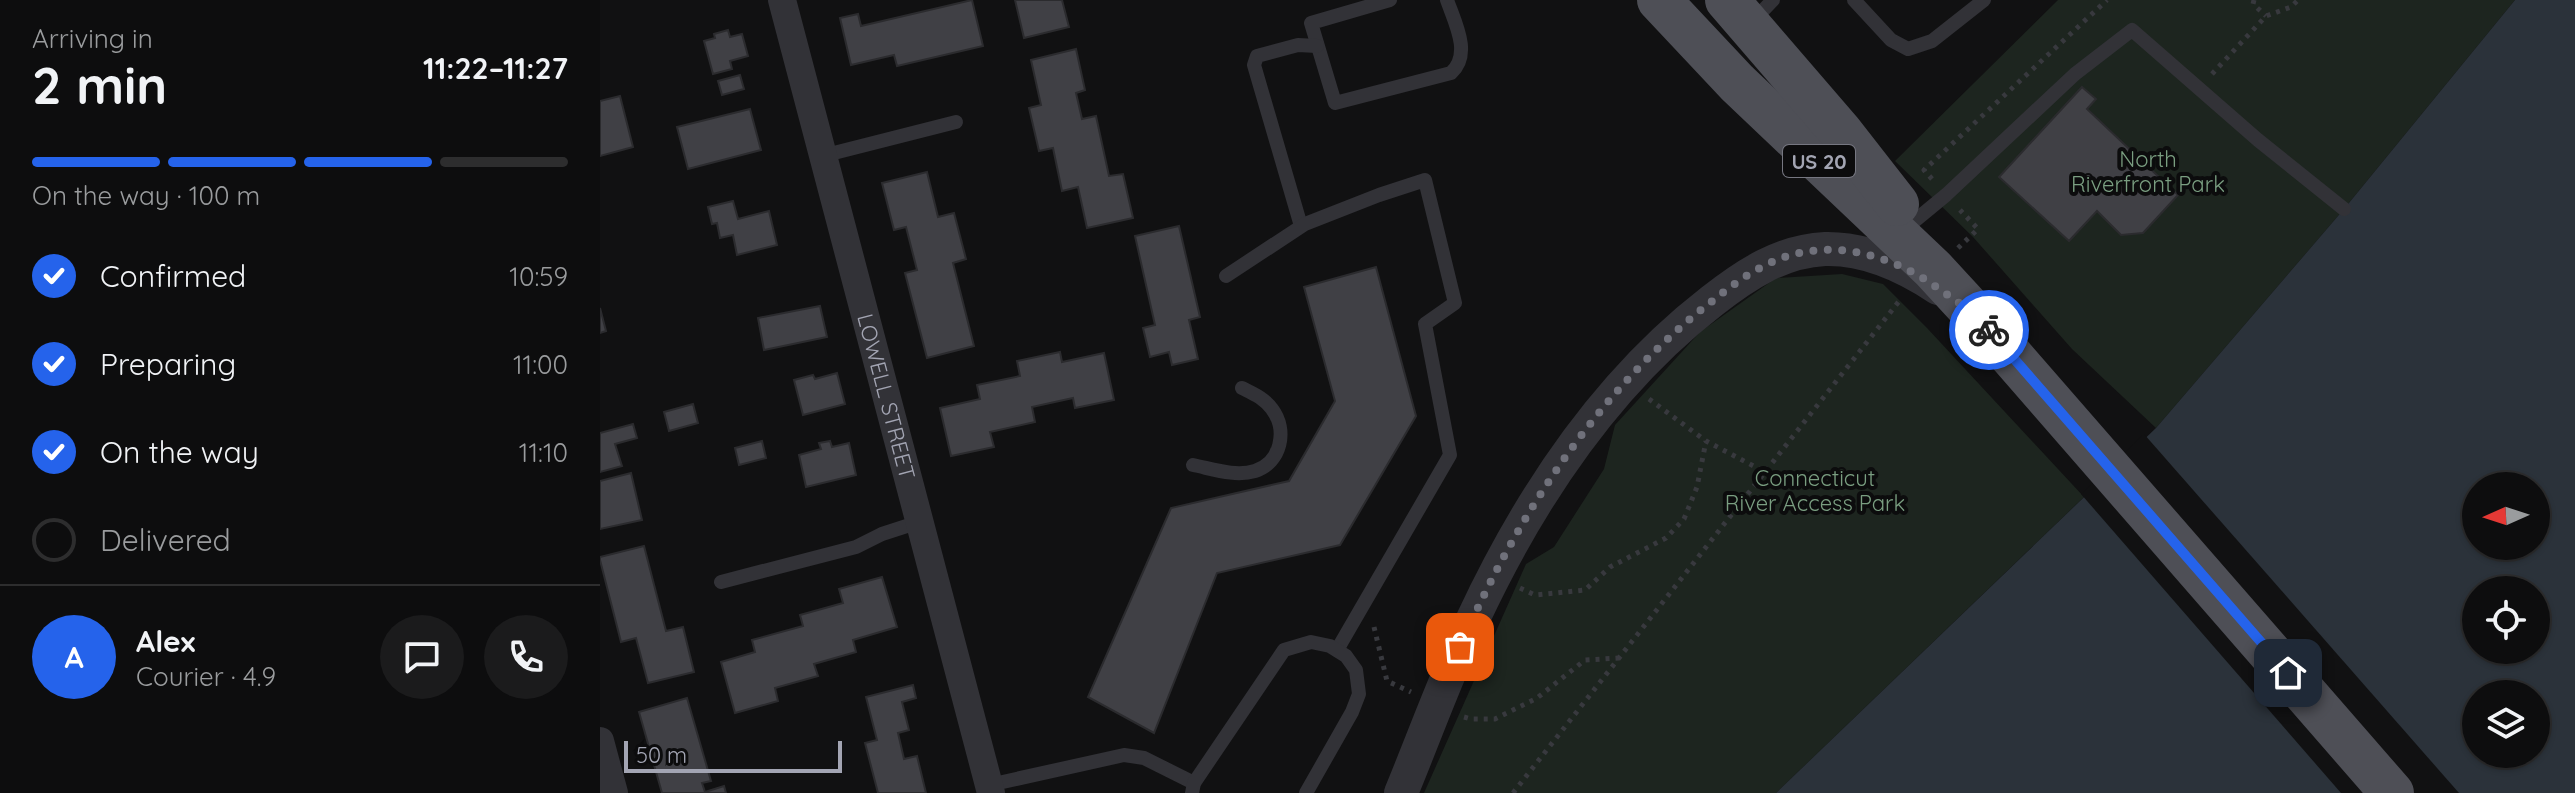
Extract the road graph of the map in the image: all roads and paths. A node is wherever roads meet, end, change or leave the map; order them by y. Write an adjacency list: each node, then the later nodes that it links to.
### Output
1 (782, 0): 15 (street, LOWELL STREET)
2 (1390, 0): 11 (lane)
3 (1447, 0): 11 (lane)
4 (1659, 0): 13 (main road, US 20)
5 (1854, 0): 6 (lane)
6 (1984, 0)
7 (2254, 0): 10 (path)
8 (2298, 0): 10 (path)
9 (1749, 8): 13 (main road); 17 (main road, US 20)
10 (2266, 16): 12 (path)
11 (1317, 46): 18 (lane)
12 (2230, 56)
13 (1714, 58): 21 (main road, US 20)
14 (956, 122): 15 (lane)
15 (822, 156): 27 (street, LOWELL STREET)
16 (2344, 209): 17 (lane)
17 (1912, 223): 21 (main road, US 20)
18 (1301, 226): 19 (lane); 30 (lane)
19 (1226, 276)
20 (1903, 295): 26 (path)
21 (1980, 320): 40 (street); 42 (main road, US 20)
22 (1242, 388): 25 (lane)
23 (1641, 393): 24 (path)
24 (1706, 441): 26 (path); 29 (path)
25 (1193, 465)
26 (1765, 472): 32 (path)
27 (919, 522): 28 (lane); 37 (street, LOWELL STREET)
28 (721, 582)
29 (1519, 587)
30 (1357, 616): 31 (lane); 33 (path)
31 (1337, 650): 36 (lane); 39 (lane)
32 (1619, 658): 34 (path); 41 (path)
33 (1417, 694)
34 (1456, 712)
35 (600, 741): 38 (street)
36 (1193, 788): 37 (lane)
37 (990, 789)
38 (614, 793)
39 (1306, 793)
40 (1401, 793)
41 (1513, 793)
42 (2392, 793)

